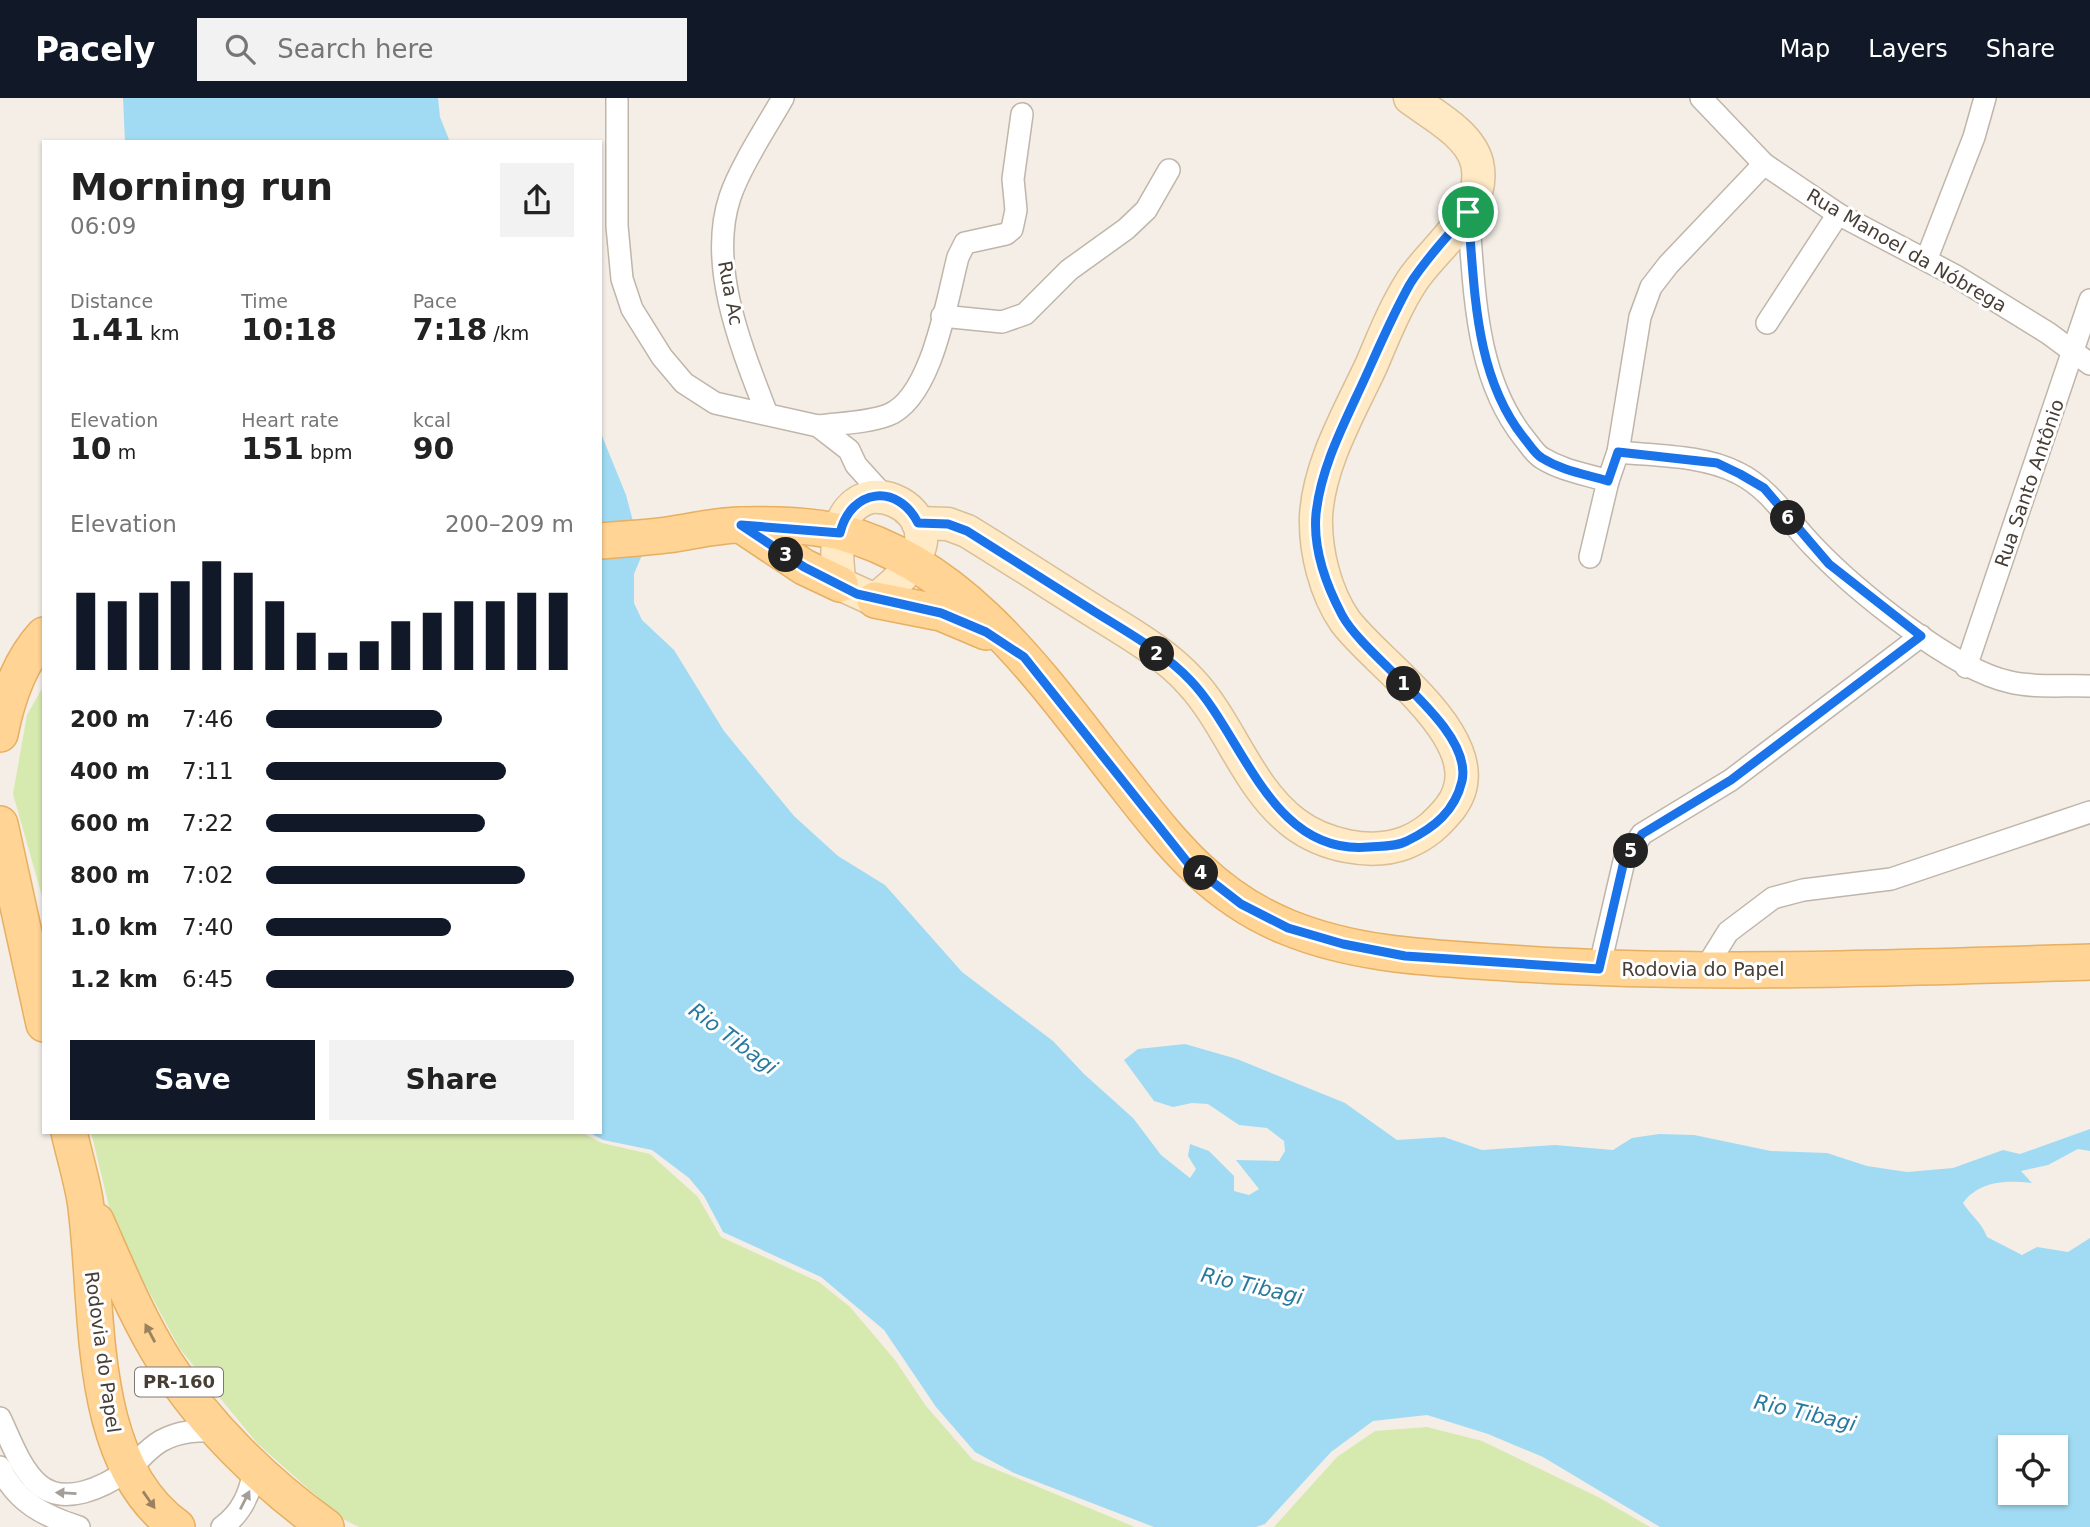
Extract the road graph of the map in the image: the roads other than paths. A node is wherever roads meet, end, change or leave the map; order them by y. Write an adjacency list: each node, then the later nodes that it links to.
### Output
1 (617, 98): 16 (street)
2 (783, 98): 16 (street, Rua Ac)
3 (1410, 98): 9 (main road)
4 (1985, 98): 11 (street)
5 (1712, 102): 7 (street, Rua Manoel da Nóbrega)
6 (1022, 114): 13 (street)
7 (1764, 164): 10 (street, Rua Manoel da Nóbrega); 18 (street)
8 (1169, 170): 13 (street)
9 (1468, 212): 19 (street); 21 (main road)
10 (1838, 215): 11 (street, Rua Manoel da Nóbrega); 14 (street)
11 (1927, 258): 15 (street, Rua Manoel da Nóbrega)
12 (2090, 299): 15 (street, Rua Santo Antônio)
13 (942, 316): 17 (street)
14 (1767, 323)
15 (2082, 358): 32 (street, Rua Santo Antônio)
16 (766, 414): 17 (street)
17 (818, 426): 20 (street)
18 (1618, 452): 19 (street); 29 (street)
19 (1608, 481): 25 (street)
20 (871, 499): 21 (main road); 23 (main road)
21 (918, 523): 26 (main road)
22 (741, 525): 23 (main road, Rodovia do Papel); 24 (main road, Rodovia do Papel); 27 (main road)
23 (840, 533): 26 (main road, Rodovia do Papel); 27 (main road)
24 (602, 541)
25 (1590, 557)
26 (912, 563): 28 (main road); 31 (main road, Rodovia do Papel)
27 (841, 584): 28 (main road)
28 (876, 600): 31 (main road)
29 (1921, 636): 32 (street); 38 (street)
30 (42, 637): 34 (main road)
31 (1024, 657): 38 (main road, Rodovia do Papel)
32 (1966, 667): 33 (street)
33 (2090, 686)
34 (0, 734)
35 (2090, 812): 39 (street)
36 (0, 824): 40 (main road)
37 (2090, 962): 39 (main road, Rodovia do Papel)
38 (1599, 969): 39 (main road, Rodovia do Papel)
39 (1704, 969)
40 (42, 1015)
41 (69, 1134): 42 (main road, Rodovia do Papel / PR-160)
42 (85, 1198): 44 (main road, Rodovia do Papel / PR-160, one-way to 42); 47 (main road, Rodovia do Papel / PR-160)
43 (0, 1418): 47 (street, one-way to 43)
44 (218, 1431): 45 (main road, Rodovia do Papel / PR-160); 47 (street)
45 (254, 1465): 50 (street, one-way to 45); 51 (main road, Rodovia do Papel / PR-160)
46 (0, 1467): 48 (street)
47 (128, 1469): 49 (main road, Rodovia do Papel / PR-160, one-way to 49)
48 (79, 1527)
49 (177, 1527)
50 (222, 1527)
51 (326, 1527)

